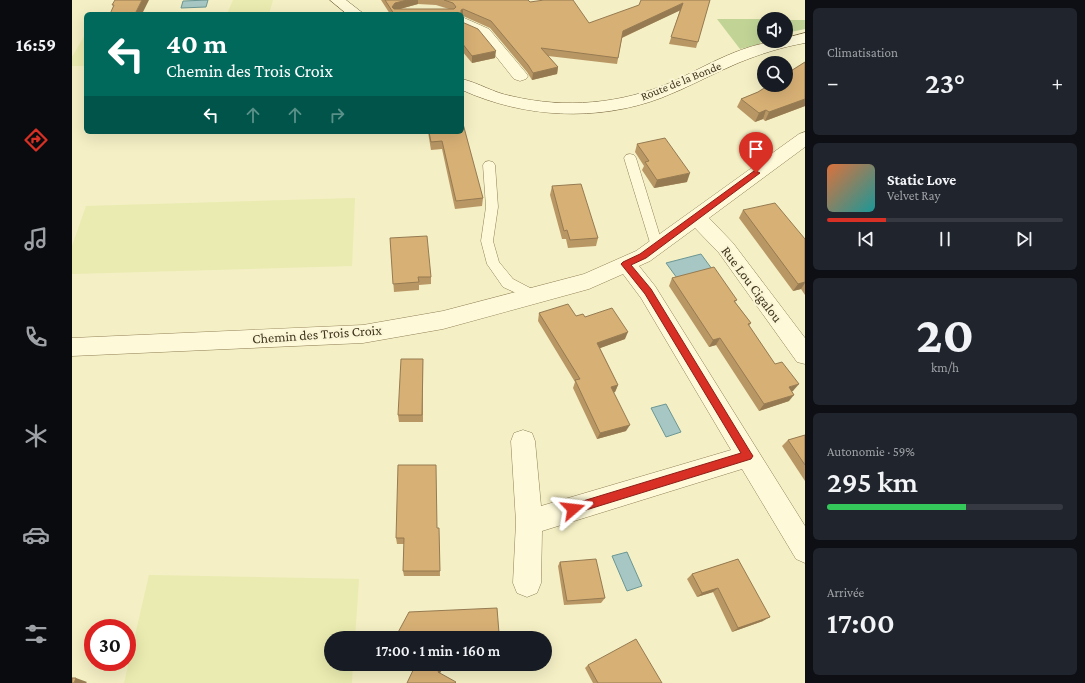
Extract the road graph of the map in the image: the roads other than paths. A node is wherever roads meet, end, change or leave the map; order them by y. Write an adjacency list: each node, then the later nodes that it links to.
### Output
1 (337, 0): 2 (street)
2 (353, 12)
3 (464, 22): 5 (street)
4 (805, 38): 6 (street, Route de la Bonde)
5 (520, 76)
6 (464, 85)
7 (805, 138): 10 (street, Chemin des Trois Croix)
8 (630, 158): 11 (lane)
9 (488, 166): 13 (lane)
10 (696, 217): 11 (street, Chemin des Trois Croix); 15 (street, Rue Lou Cigalou)
11 (657, 246): 12 (street, Chemin des Trois Croix)
12 (626, 264): 13 (street, Chemin des Trois Croix); 17 (street)
13 (531, 296): 14 (street, Chemin des Trois Croix)
14 (72, 347)
15 (805, 355)
16 (523, 441): 18 (street)
17 (748, 456): 18 (street); 19 (street)
18 (529, 522): 20 (street)
19 (805, 550)
20 (527, 583)

